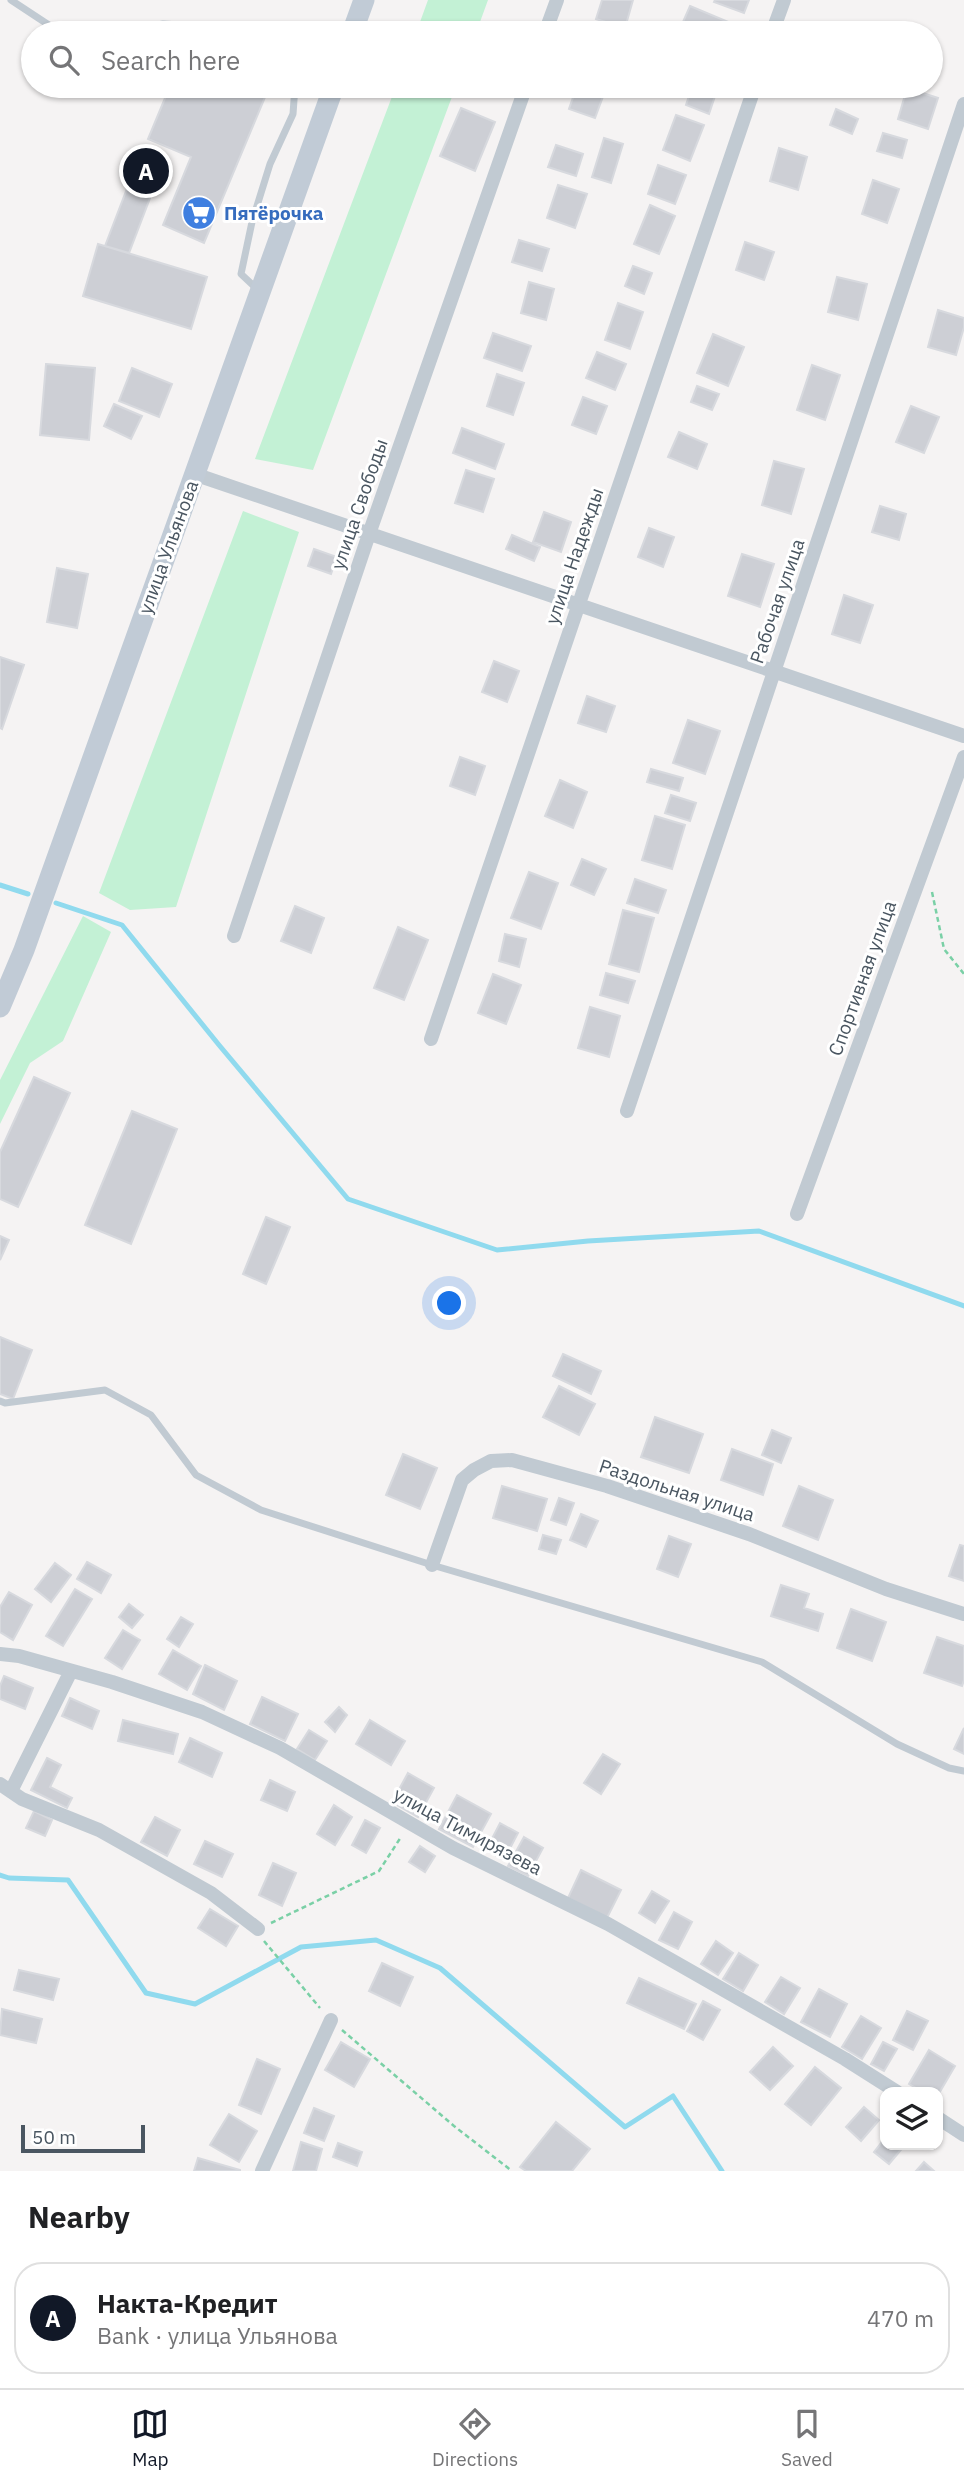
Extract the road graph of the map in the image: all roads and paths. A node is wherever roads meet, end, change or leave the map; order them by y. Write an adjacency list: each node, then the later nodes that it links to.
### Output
1 (11, 0): 5 (lane)
2 (364, 0): 6 (main road)
3 (556, 0): 7 (street)
4 (784, 0): 8 (street)
5 (43, 21)
6 (356, 21)
7 (549, 21)
8 (776, 21)
9 (294, 98): 14 (lane)
10 (330, 98): 14 (main road, улица Ульянова)
11 (522, 98): 16 (street, улица Свободы)
12 (751, 98): 17 (street, улица Надежды)
13 (964, 104): 18 (street, Рабочая улица)
14 (260, 291): 15 (main road, улица Ульянова)
15 (194, 474): 16 (street); 24 (main road, улица Ульянова)
16 (369, 534): 17 (street); 22 (street, улица Свободы)
17 (578, 605): 18 (street); 25 (street, улица Надежды)
18 (774, 671): 19 (street); 26 (street, Рабочая улица)
19 (964, 736)
20 (964, 757): 21 (street, Спортивная улица)
21 (925, 862): 23 (path); 27 (street, Спортивная улица)
22 (234, 936)
23 (964, 974)
24 (0, 1007)
25 (431, 1040)
26 (627, 1111)
27 (797, 1214)
28 (0, 1401): 29 (lane)
29 (432, 1565): 30 (street, Раздольная улица); 33 (lane)
30 (964, 1614)
31 (0, 1654): 32 (street, улица Тимирязева)
32 (71, 1671): 34 (street); 35 (street, улица Тимирязева)
33 (964, 1771)
34 (5, 1788): 36 (street)
35 (410, 1824): 36 (path); 38 (street, улица Тимирязева)
36 (261, 1935): 37 (path)
37 (331, 2020): 41 (street); 42 (path)
38 (889, 2087)
39 (943, 2121): 40 (street)
40 (964, 2135)
41 (261, 2171)
42 (512, 2171)

